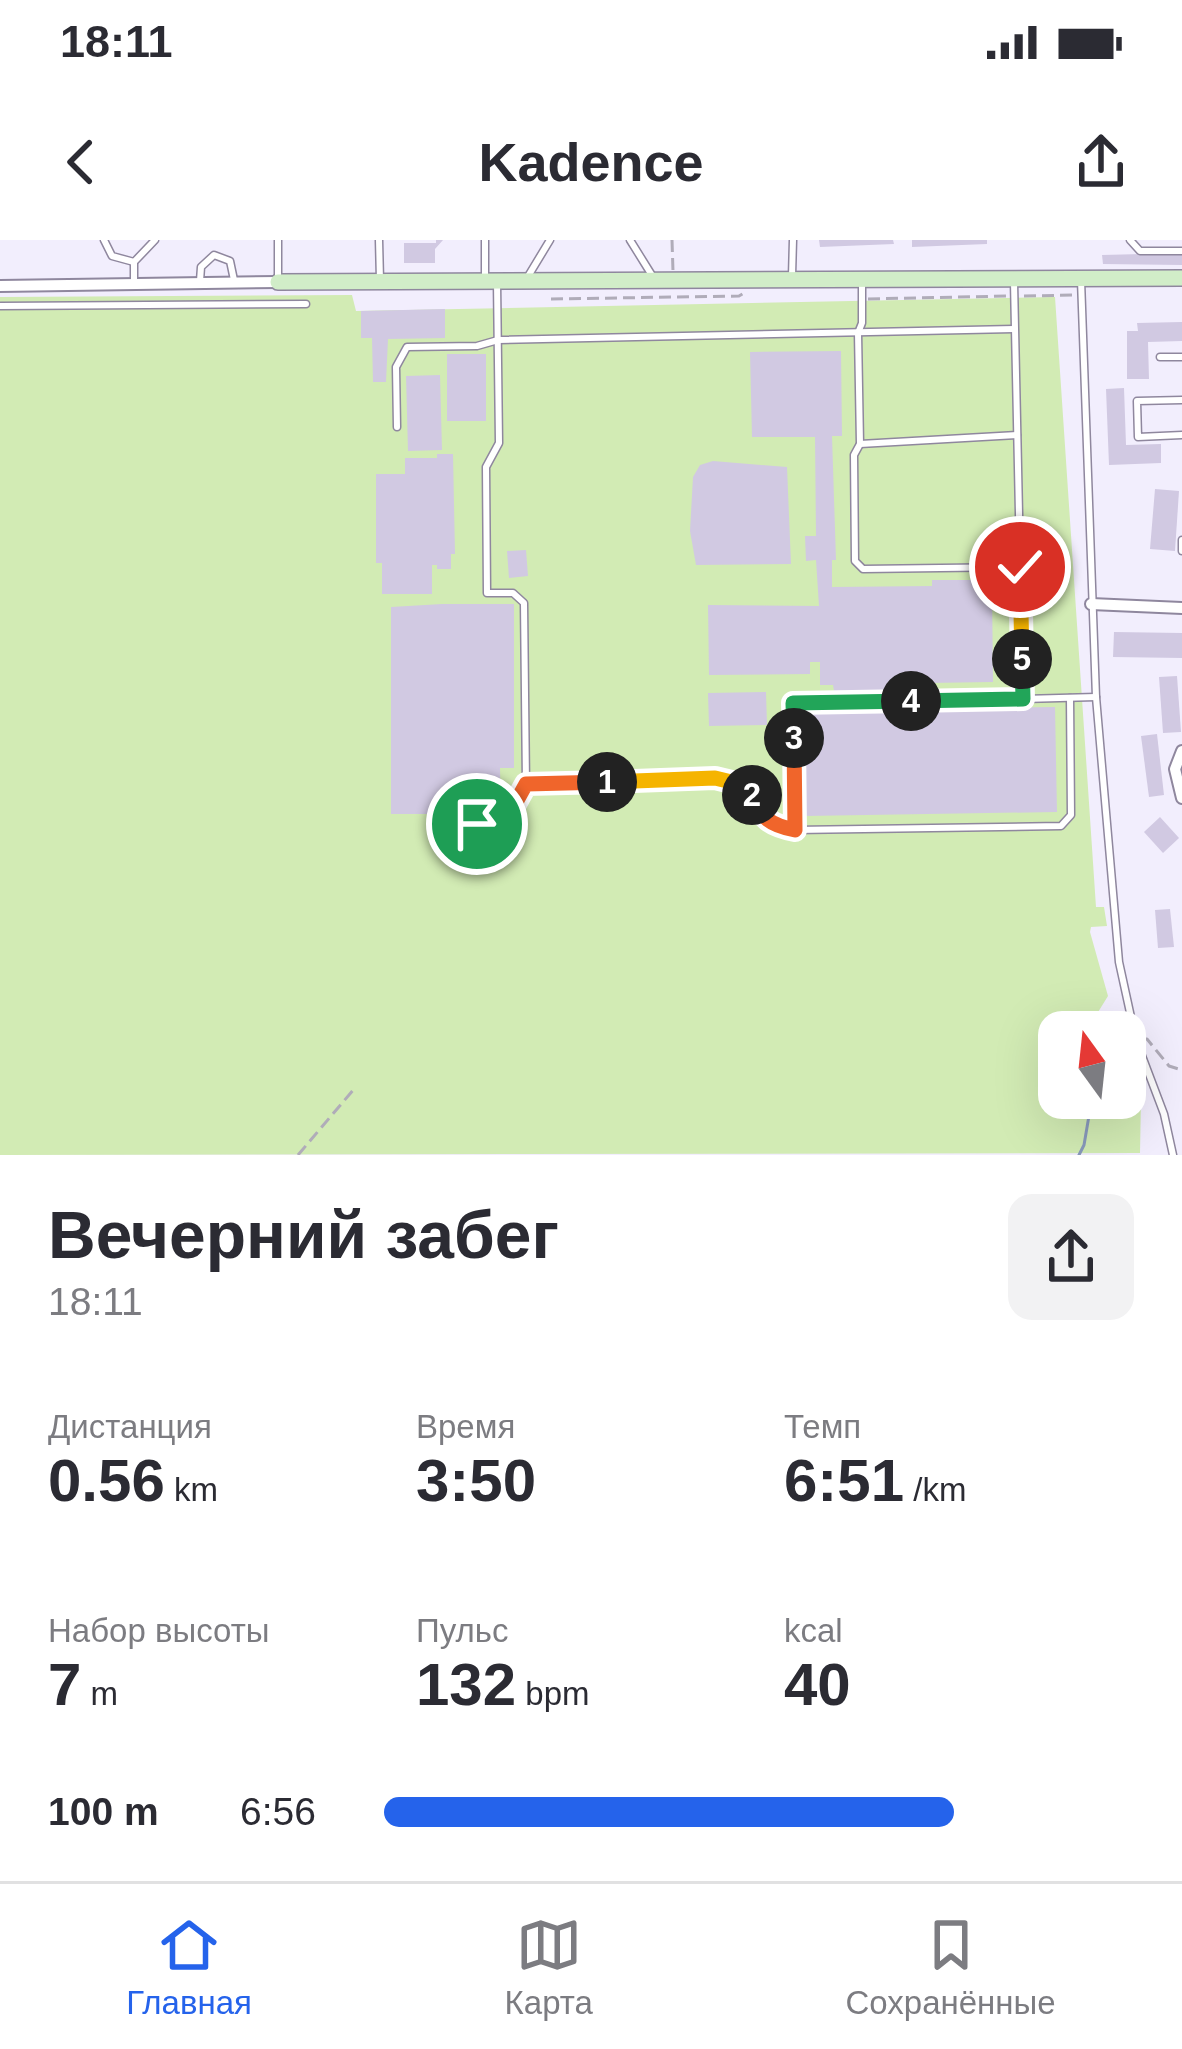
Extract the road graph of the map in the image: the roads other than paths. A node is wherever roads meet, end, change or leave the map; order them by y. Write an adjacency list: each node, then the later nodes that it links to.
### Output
1 (104, 240): 11 (lane)
2 (154, 240): 11 (lane)
3 (278, 240): 21 (lane)
4 (379, 240): 16 (lane)
5 (485, 240): 17 (lane)
6 (550, 240): 18 (lane)
7 (630, 240): 19 (lane)
8 (793, 240): 20 (lane)
9 (1130, 240): 10 (lane)
10 (1182, 250)
11 (134, 262): 23 (lane)
12 (1082, 278): 13 (street); 15 (street); 41 (lane)
13 (1182, 278)
14 (862, 279): 15 (street); 20 (street); 29 (lane)
15 (1014, 279): 28 (lane)
16 (380, 280): 17 (street); 21 (street)
17 (491, 280): 18 (street); 30 (lane)
18 (525, 280): 19 (street)
19 (656, 280): 20 (street)
20 (792, 280)
21 (278, 282): 22 (street)
22 (235, 284): 24 (street); 24 (lane)
23 (134, 285): 24 (street); 25 (street)
24 (200, 285)
25 (0, 286)
26 (306, 304): 27 (lane)
27 (0, 306)
28 (1014, 329): 29 (lane); 36 (lane)
29 (858, 333): 30 (lane); 37 (lane)
30 (497, 340): 34 (lane); 47 (lane)
31 (1182, 356): 32 (lane)
32 (1160, 357)
33 (1182, 400): 35 (lane)
34 (397, 428)
35 (1182, 435)
36 (1017, 436): 37 (lane); 40 (lane)
37 (860, 444): 40 (lane)
38 (1182, 540): 39 (lane)
39 (1182, 551)
40 (1020, 567): 45 (lane)
41 (1091, 604): 42 (street); 43 (lane)
42 (1182, 608)
43 (1096, 697): 44 (lane); 51 (lane)
44 (1070, 698): 45 (lane); 50 (lane)
45 (1023, 699): 50 (lane)
46 (1182, 751): 48 (street)
47 (526, 784): 49 (lane); 50 (lane)
48 (1182, 798)
49 (477, 824)
50 (795, 830)
51 (1173, 1155)

